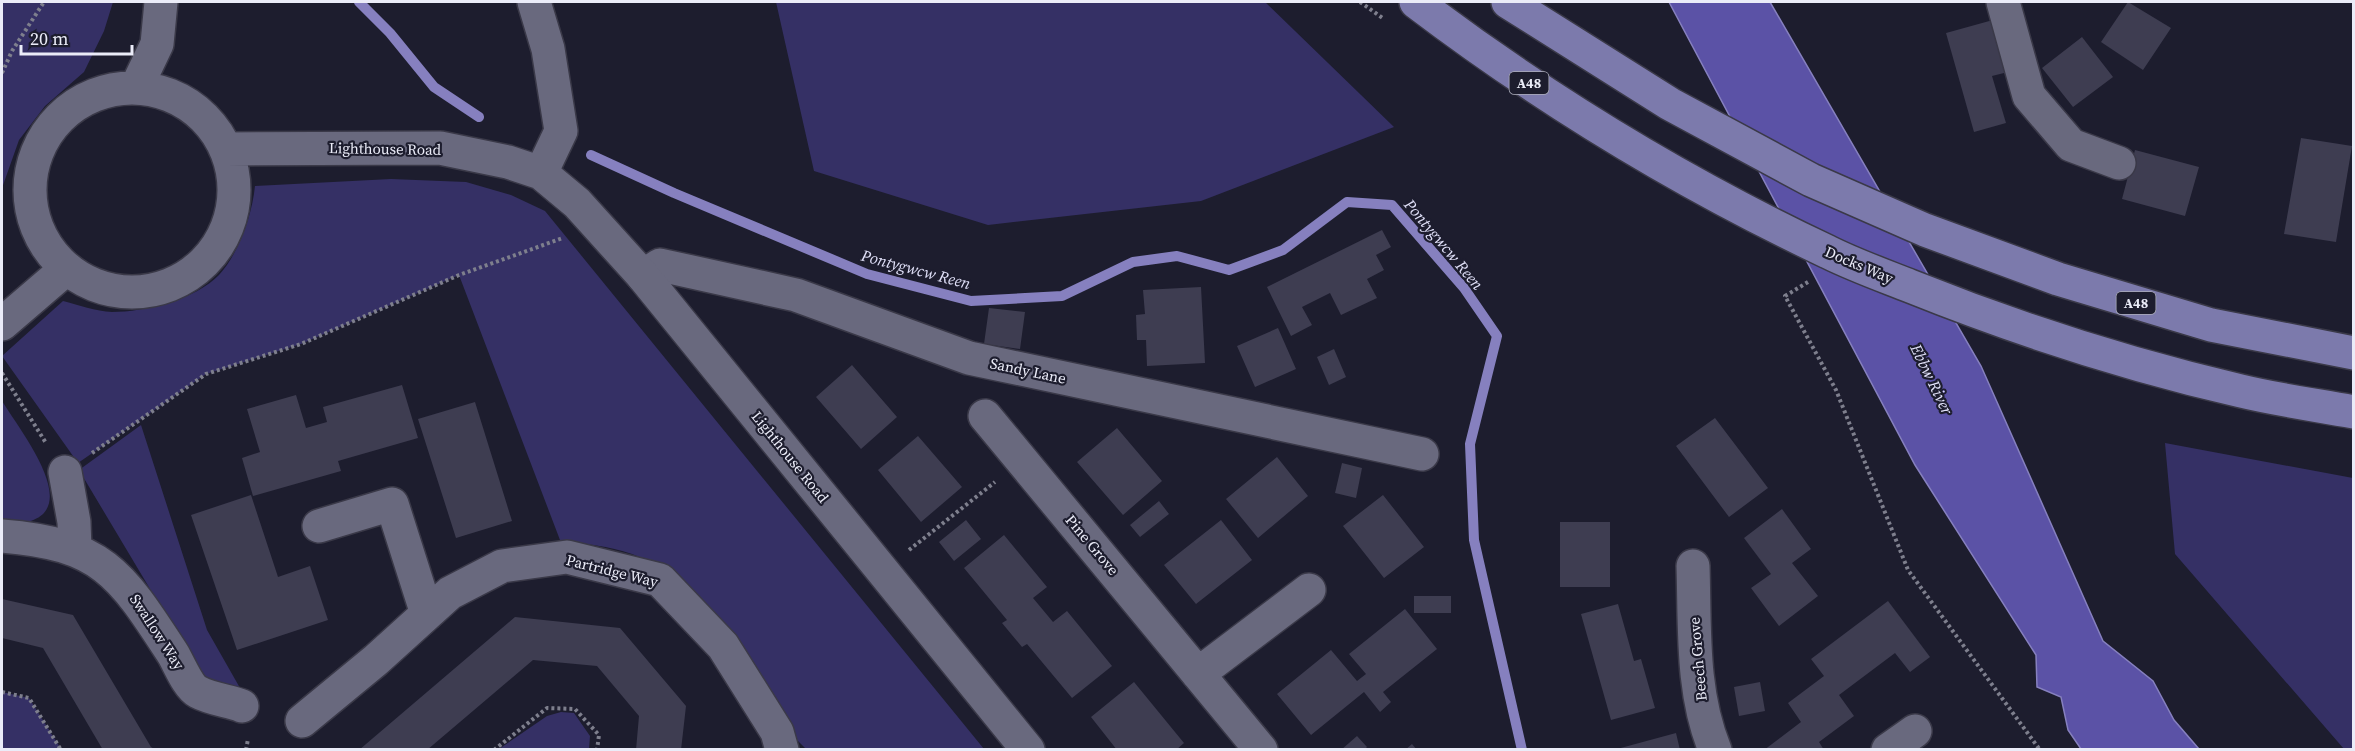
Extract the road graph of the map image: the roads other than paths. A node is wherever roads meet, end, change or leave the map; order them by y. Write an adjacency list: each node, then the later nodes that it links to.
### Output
1 (161, 2): 6 (street)
2 (534, 2): 9 (street)
3 (1416, 2): 14 (main road, Docks Way / A48)
4 (1508, 2): 13 (main road, A48)
5 (2003, 2): 8 (street)
6 (136, 88): 7 (street); 10 (street)
7 (226, 148): 9 (street, Lighthouse Road); 10 (street)
8 (2119, 163)
9 (541, 173): 11 (street, Lighthouse Road)
10 (66, 269): 12 (street)
11 (643, 276): 16 (street, Sandy Lane); 28 (street, Lighthouse Road)
12 (2, 324)
13 (2354, 353)
14 (2354, 412)
15 (985, 416): 24 (street, Pine Grove)
16 (1422, 454)
17 (65, 472): 20 (street)
18 (319, 526): 23 (street)
19 (2, 536): 20 (street, Swallow Way)
20 (75, 549): 25 (street, Swallow Way)
21 (1693, 566): 30 (street, Beech Grove)
22 (1309, 590): 24 (street)
23 (427, 614): 26 (street, Partridge Way); 27 (street, Partridge Way)
24 (1198, 674): 29 (street, Pine Grove)
25 (242, 706)
26 (302, 721)
27 (782, 750)
28 (1028, 750)
29 (1261, 750)
30 (1715, 750)

